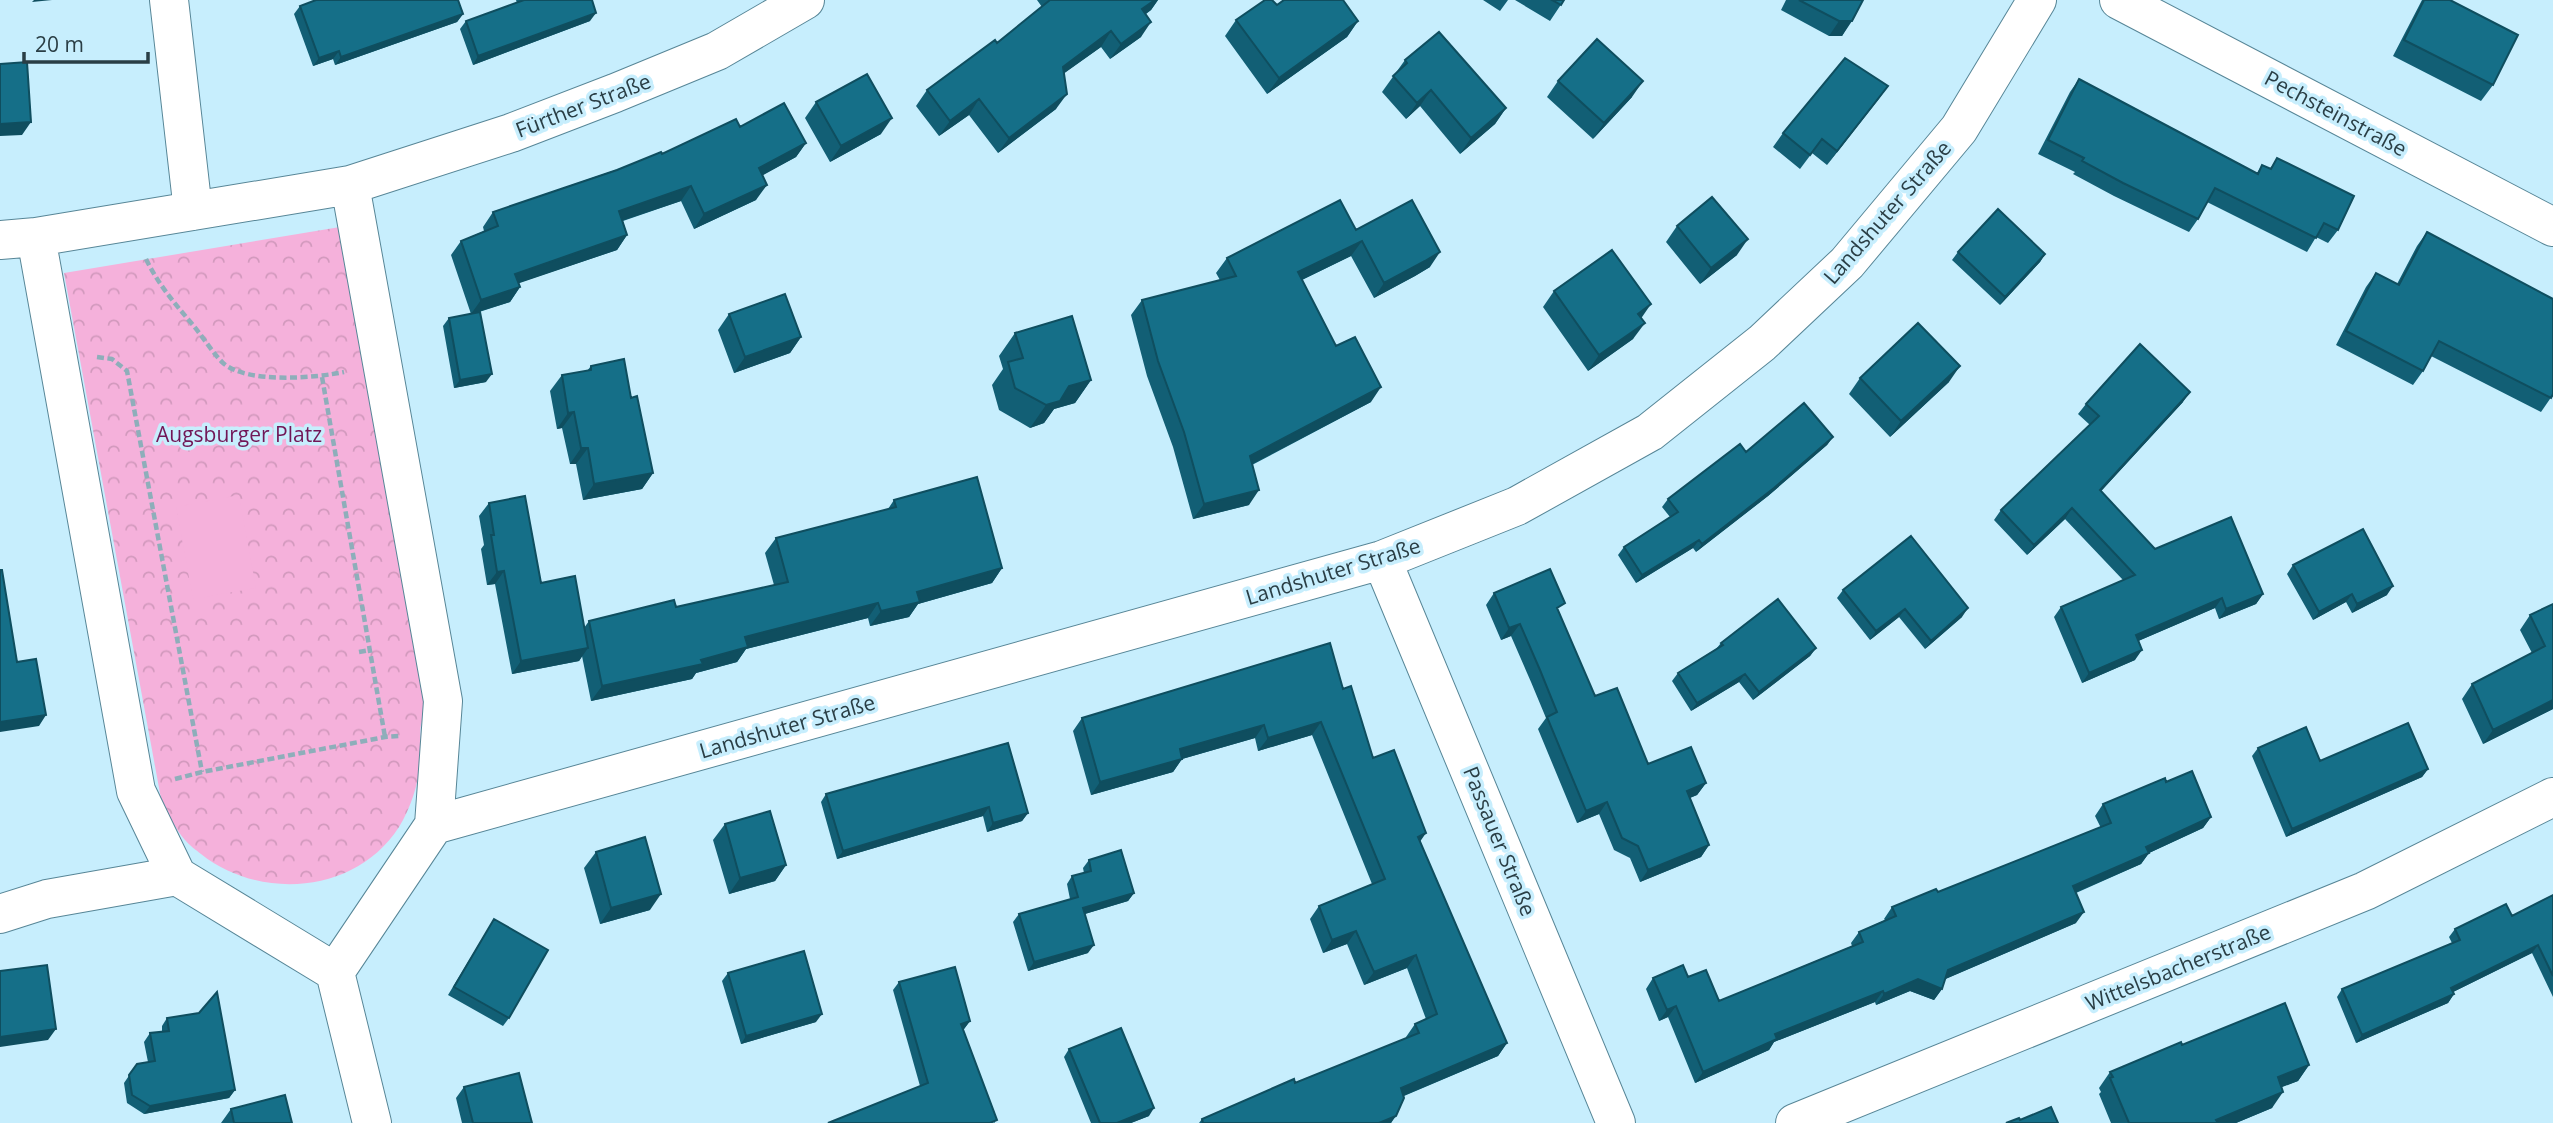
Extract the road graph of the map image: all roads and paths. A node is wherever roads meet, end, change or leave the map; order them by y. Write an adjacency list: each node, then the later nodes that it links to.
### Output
1 (169, 0): 6 (street)
2 (805, 0): 5 (street, Fürther Straße)
3 (2037, 0): 13 (street, Landshuter Straße)
4 (2119, 0): 7 (street, Pechsteinstraße)
5 (350, 185): 6 (street); 11 (street)
6 (193, 211): 8 (street)
7 (2553, 227)
8 (18, 239): 10 (street)
9 (145, 251): 12 (path)
10 (58, 361): 18 (path); 22 (street)
11 (382, 364): 12 (path); 21 (street)
12 (322, 377): 14 (path)
13 (1382, 560): 21 (street, Landshuter Straße); 26 (street, Passauer Straße)
14 (370, 650): 15 (path); 17 (path)
15 (359, 652)
16 (410, 736): 17 (path)
17 (385, 737): 18 (path)
18 (201, 772): 19 (path)
19 (169, 781)
20 (2553, 797): 27 (street, Wittelsbacherstraße)
21 (434, 825): 24 (street)
22 (177, 876): 23 (street); 24 (street)
23 (0, 914)
24 (335, 972): 25 (street)
25 (372, 1123)
26 (1616, 1123)
27 (1796, 1123)

